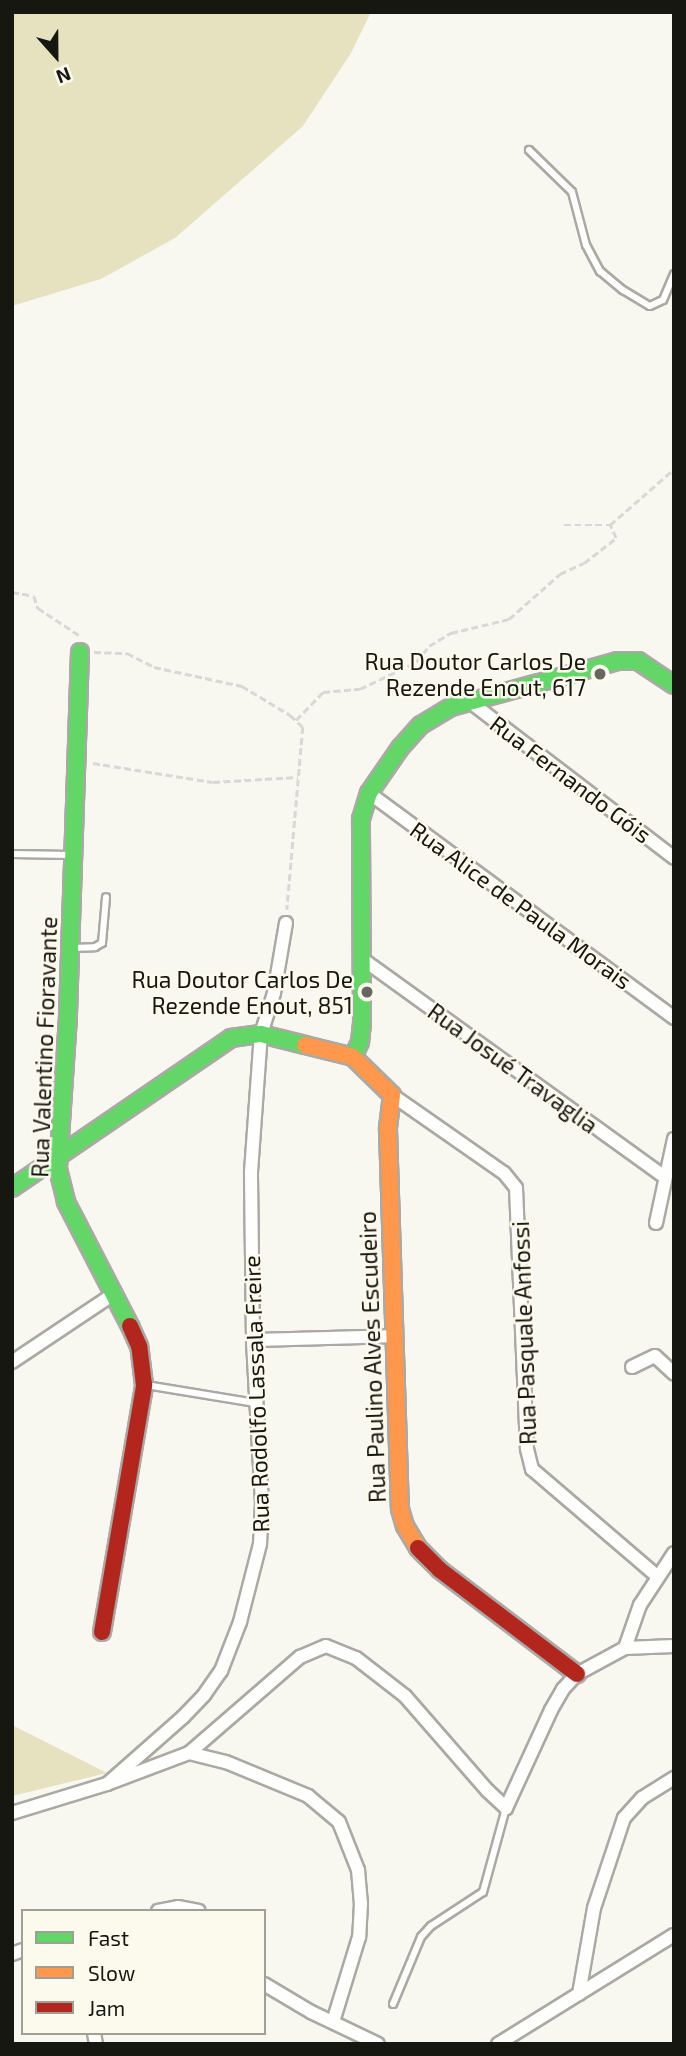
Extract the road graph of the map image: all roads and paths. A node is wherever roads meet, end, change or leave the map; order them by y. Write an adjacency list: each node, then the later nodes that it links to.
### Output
1 (529, 150): 2 (lane)
2 (674, 274)
3 (674, 469): 5 (path)
4 (564, 525): 5 (path)
5 (610, 525): 10 (path)
6 (12, 592): 7 (path)
7 (80, 652): 10 (path); 11 (street, Rua Valentino Fioravante)
8 (674, 684): 9 (street)
9 (469, 701): 13 (street); 16 (street, Rua Fernando Góis)
10 (296, 720): 12 (path)
11 (76, 760): 12 (path); 15 (street, Rua Valentino Fioravante)
12 (299, 777): 18 (path)
13 (369, 793): 20 (street); 21 (street, Rua Alice de Paula Morais)
14 (12, 854): 15 (lane)
15 (73, 855): 19 (street, Rua Valentino Fioravante)
16 (674, 858)
17 (106, 897): 19 (lane)
18 (286, 923): 22 (street, Rua Rodolfo Lassala Freire)
19 (70, 948): 26 (street, Rua Valentino Fioravante)
20 (361, 958): 23 (street); 27 (street, Rua Josué Travaglia)
21 (674, 1018)
22 (261, 1034): 23 (street); 26 (street); 32 (street, Rua Rodolfo Lassala Freire)
23 (353, 1057): 24 (street)
24 (392, 1095): 31 (street, Rua Paulino Alves Escudeiro); 39 (street, Rua Pasquale Anfossi)
25 (674, 1139): 27 (street)
26 (59, 1154): 28 (street); 30 (street, Rua Valentino Fioravante)
27 (665, 1177): 29 (street)
28 (12, 1188)
29 (656, 1223)
30 (115, 1293): 33 (street); 36 (street, Rua Valentino Fioravante)
31 (393, 1336): 32 (street); 43 (street, Rua Paulino Alves Escudeiro)
32 (253, 1339): 37 (street, Rua Rodolfo Lassala Freire)
33 (12, 1362)
34 (632, 1367): 35 (street)
35 (674, 1374)
36 (144, 1385): 37 (lane); 40 (street, Rua Valentino Fioravante)
37 (256, 1403): 46 (street, Rua Rodolfo Lassala Freire)
38 (674, 1553): 39 (street)
39 (658, 1577): 42 (street)
40 (103, 1632)
41 (674, 1646): 42 (street)
42 (625, 1648): 43 (street)
43 (577, 1674): 47 (street)
44 (189, 1754): 46 (street); 47 (street); 55 (street)
45 (674, 1777): 53 (street)
46 (107, 1784): 48 (street)
47 (506, 1808): 54 (lane)
48 (12, 1813)
49 (168, 1909): 50 (street)
50 (188, 1909)
51 (674, 1936): 53 (street)
52 (266, 1985): 55 (street)
53 (579, 1994): 57 (street)
54 (393, 2004)
55 (332, 2022): 56 (street)
56 (378, 2044)
57 (498, 2044)

